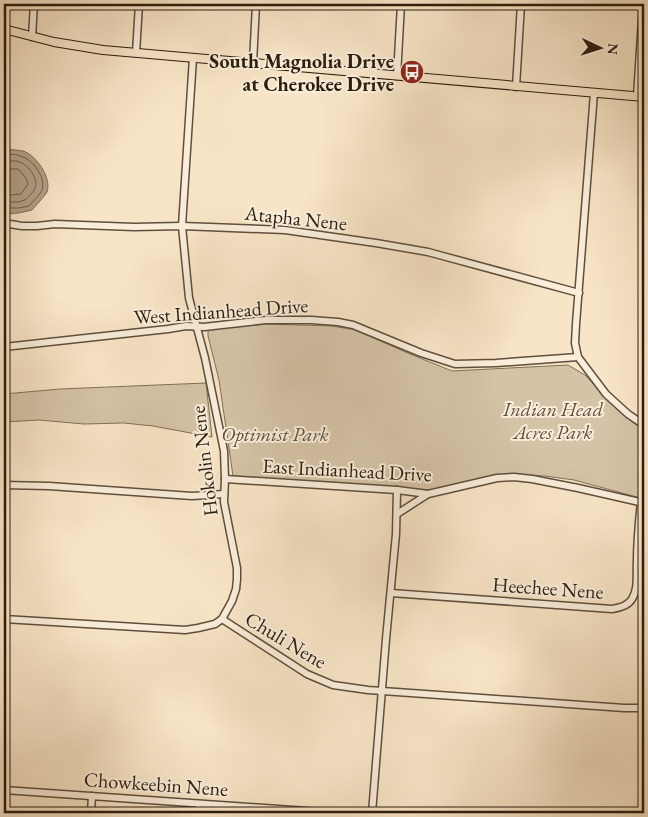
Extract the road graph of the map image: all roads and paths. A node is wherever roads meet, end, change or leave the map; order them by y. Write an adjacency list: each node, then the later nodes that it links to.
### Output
1 (34, 4): 8 (street)
2 (139, 4): 9 (street)
3 (256, 4): 11 (street)
4 (401, 4): 12 (street)
5 (521, 4): 13 (street)
6 (643, 4): 15 (street)
7 (4, 29): 8 (main road)
8 (32, 37): 9 (main road)
9 (136, 53): 10 (main road)
10 (193, 58): 11 (main road); 17 (street, Hokolin Nene)
11 (253, 63): 12 (main road)
12 (397, 76): 13 (main road)
13 (516, 87): 14 (main road)
14 (594, 93): 15 (main road); 18 (street)
15 (640, 97)
16 (4, 223): 17 (street, Atapha Nene)
17 (182, 226): 18 (street, Atapha Nene); 19 (street, Hokolin Nene)
18 (579, 293): 21 (street)
19 (196, 326): 20 (street, West Indianhead Drive); 21 (street, West Indianhead Drive); 23 (street, Hokolin Nene)
20 (4, 347)
21 (578, 357): 22 (street)
22 (644, 425)
23 (225, 480): 25 (street, East Indianhead Drive); 26 (street, Hokolin Nene)
24 (4, 485): 26 (street)
25 (397, 490): 27 (street, East Indianhead Drive); 29 (street)
26 (224, 494): 32 (street, Hokolin Nene)
27 (428, 494): 28 (street, East Indianhead Drive); 29 (street)
28 (642, 502): 30 (street, Heechee Nene)
29 (397, 514): 30 (street)
30 (390, 593): 33 (street)
31 (4, 619): 32 (street, Chuli Nene)
32 (222, 619): 33 (street, Chuli Nene)
33 (382, 691): 34 (street, Chuli Nene); 41 (street)
34 (644, 708)
35 (4, 790): 36 (street, Chowkeebin Nene)
36 (92, 796): 37 (street, Chowkeebin Nene); 38 (street)
37 (199, 804): 39 (street); 40 (street, Chowkeebin Nene)
38 (91, 813)
39 (199, 813)
40 (335, 813)
41 (372, 813)

